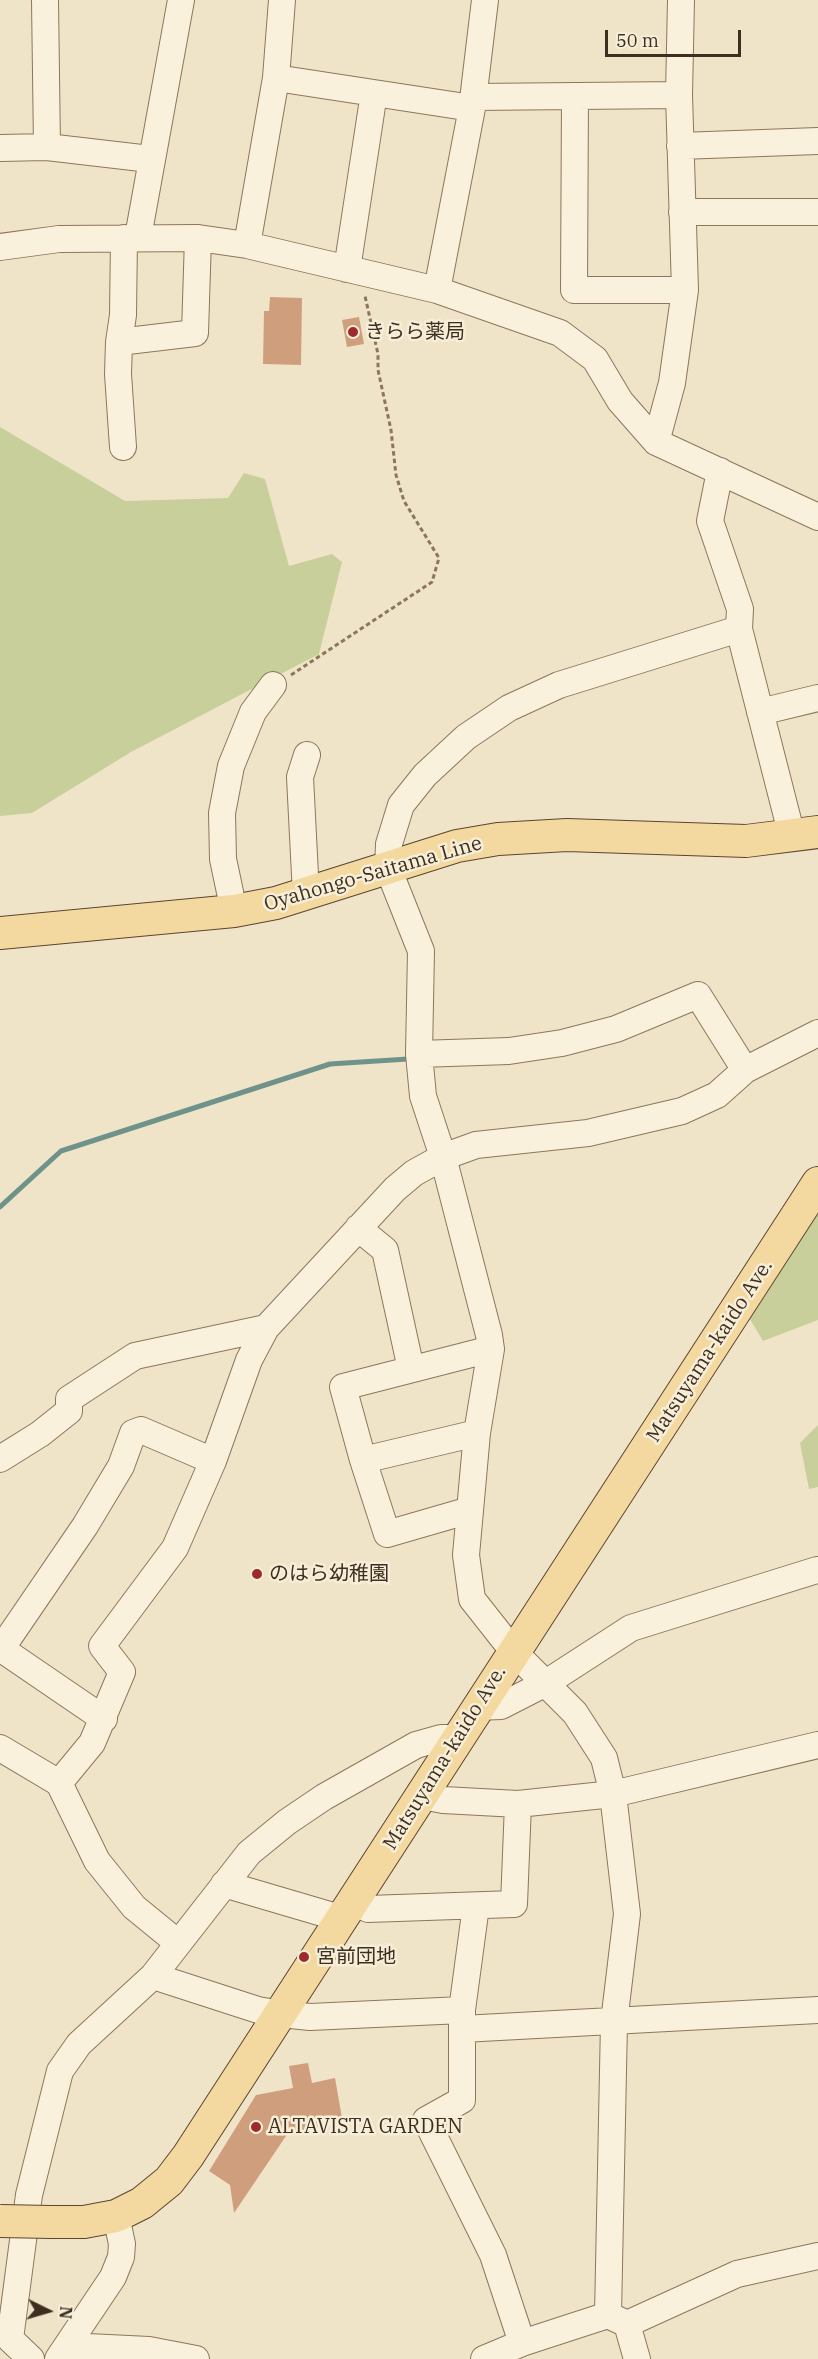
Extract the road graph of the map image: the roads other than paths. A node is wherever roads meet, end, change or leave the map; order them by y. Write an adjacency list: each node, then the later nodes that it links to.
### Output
1 (45, 0): 13 (street)
2 (181, 0): 15 (street)
3 (282, 0): 6 (street)
4 (485, 0): 10 (street)
5 (681, 0): 8 (street)
6 (276, 78): 7 (street); 20 (street)
7 (374, 93): 10 (street); 22 (street)
8 (679, 95): 9 (street); 12 (street)
9 (575, 96): 10 (street); 24 (street)
10 (473, 102): 23 (street)
11 (818, 141): 12 (street)
12 (680, 146): 16 (street)
13 (47, 147): 14 (street); 15 (street)
14 (0, 148)
15 (150, 159): 18 (street)
16 (682, 212): 17 (street); 24 (street)
17 (818, 212)
18 (131, 237): 19 (street); 21 (street); 25 (street)
19 (198, 238): 20 (street); 25 (street)
20 (247, 245): 22 (street)
21 (0, 247)
22 (356, 271): 23 (street)
23 (437, 290): 26 (street)
24 (685, 290): 26 (street)
25 (118, 342): 27 (street)
26 (656, 442): 28 (street)
27 (123, 447)
28 (720, 471): 29 (street); 30 (street)
29 (818, 517)
30 (739, 628): 33 (street); 36 (street)
31 (273, 685): 38 (street)
32 (818, 698): 33 (street)
33 (760, 712): 35 (street)
34 (307, 755): 37 (street)
35 (805, 834): 36 (main road, Oyahongo-Saitama Line)
36 (388, 868): 37 (main road, Oyahongo-Saitama Line); 41 (street)
37 (306, 895): 38 (main road, Oyahongo-Saitama Line)
38 (234, 911): 39 (main road, Oyahongo-Saitama Line)
39 (0, 933)
40 (818, 1033): 42 (street)
41 (419, 1054): 42 (street); 43 (street)
42 (745, 1070): 43 (street)
43 (443, 1156): 45 (street); 47 (street)
44 (818, 1183): 56 (main road, Matsuyama-kaido Ave.)
45 (358, 1228): 46 (street); 48 (street)
46 (266, 1328): 50 (street); 52 (street)
47 (491, 1348): 48 (street); 49 (street)
48 (411, 1369): 51 (street)
49 (477, 1433): 51 (street); 53 (street)
50 (0, 1459)
51 (363, 1460): 53 (street)
52 (213, 1461): 55 (street); 59 (street)
53 (470, 1510): 56 (street)
54 (817, 1570): 57 (street)
55 (0, 1649): 59 (street)
56 (513, 1651): 57 (street); 58 (main road, Matsuyama-kaido Ave.)
57 (546, 1683): 58 (street); 64 (street)
58 (477, 1707): 60 (main road, Matsuyama-kaido Ave.)
59 (104, 1719): 63 (street)
60 (457, 1738): 65 (main road, Matsuyama-kaido Ave.); 67 (street)
61 (818, 1745): 64 (street)
62 (0, 1748): 63 (street)
63 (59, 1783): 70 (street)
64 (613, 1794): 66 (street); 75 (street)
65 (422, 1796): 66 (street); 69 (main road, Matsuyama-kaido Ave.)
66 (518, 1804): 68 (street)
67 (224, 1884): 69 (street); 70 (street)
68 (476, 1906): 69 (street); 74 (street)
69 (349, 1910): 73 (main road, Matsuyama-kaido Ave.)
70 (178, 1943): 71 (street)
71 (153, 1977): 73 (street); 82 (street)
72 (818, 2010): 75 (street)
73 (281, 2014): 74 (street); 76 (main road, Matsuyama-kaido Ave.)
74 (462, 2020): 75 (street); 80 (street)
75 (614, 2022): 79 (street)
76 (116, 2216): 77 (main road, Matsuyama-kaido Ave., bridge); 81 (street)
77 (0, 2221)
78 (818, 2256): 79 (street)
79 (618, 2320): 80 (street); 85 (street)
80 (522, 2343): 84 (street)
81 (63, 2352): 83 (street)
82 (31, 2359)
83 (196, 2359)
84 (484, 2359)
85 (637, 2359)

